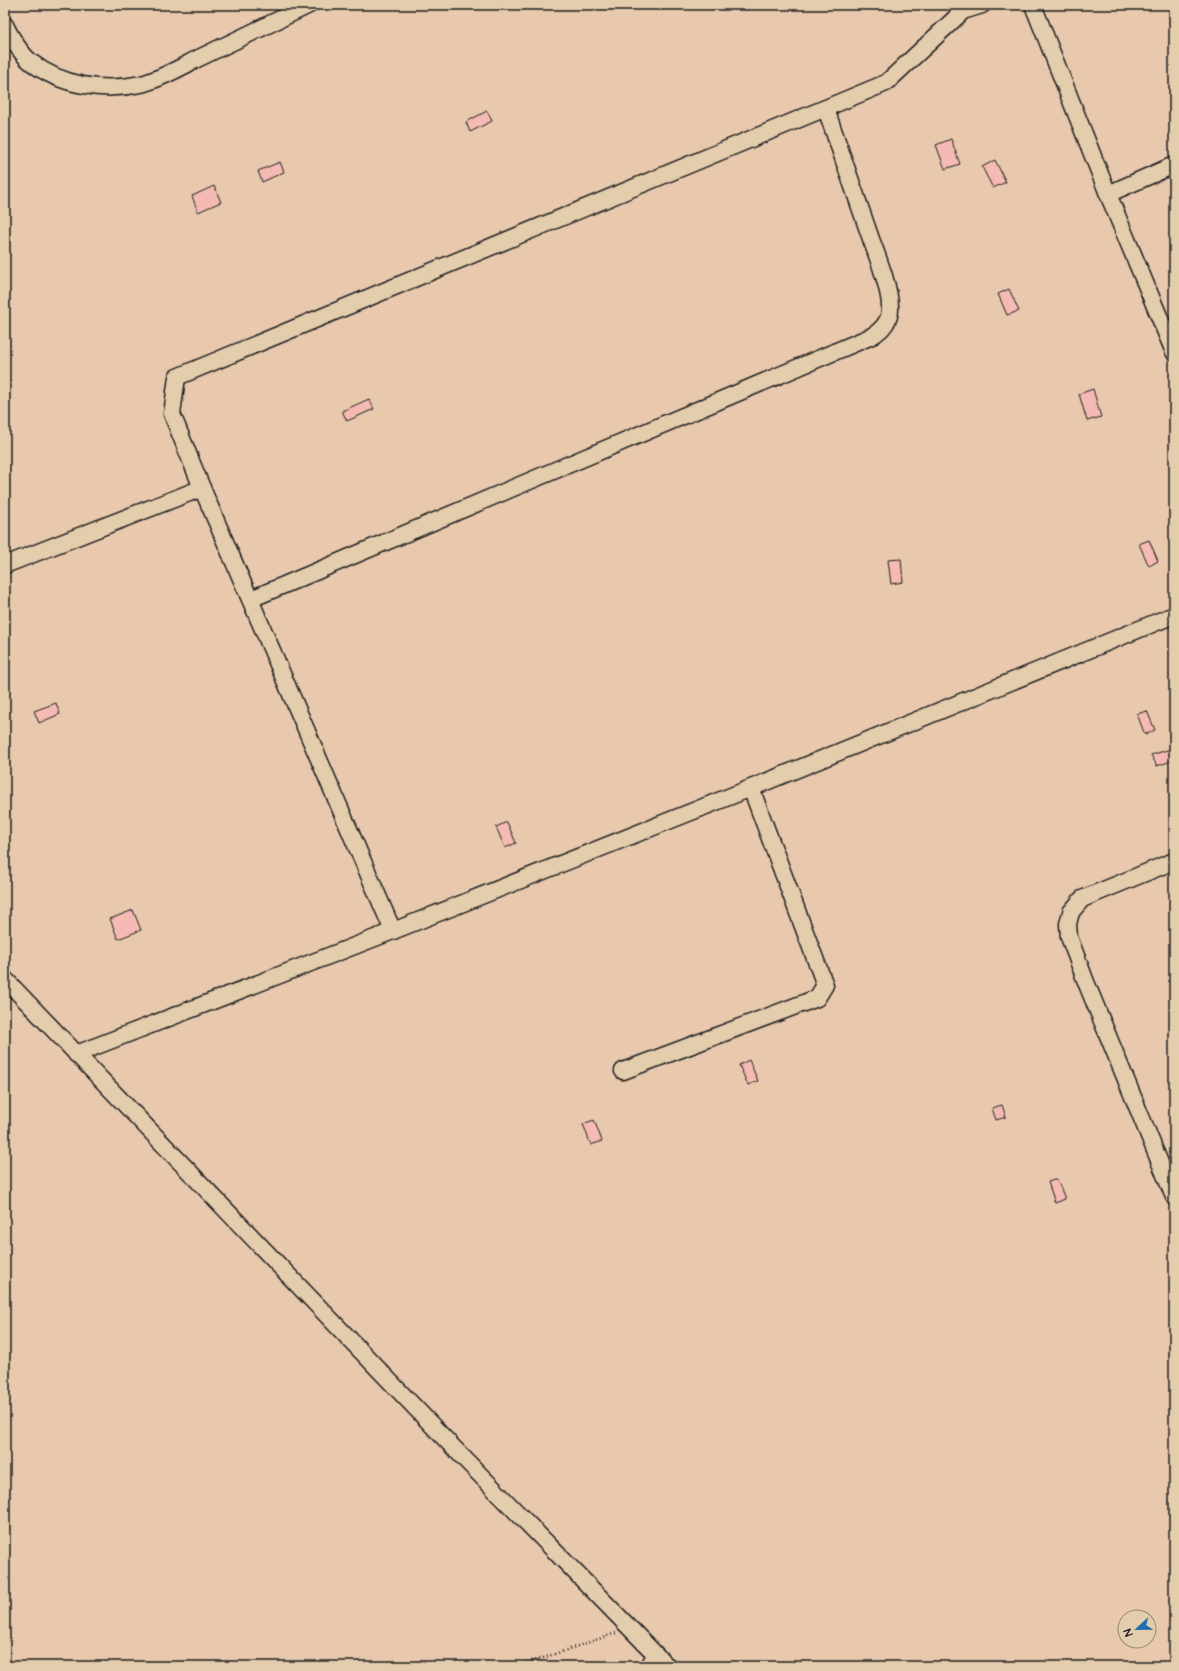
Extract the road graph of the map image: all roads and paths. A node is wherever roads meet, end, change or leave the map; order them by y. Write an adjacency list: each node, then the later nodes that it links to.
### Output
1 (309, 5): 4 (street)
2 (982, 5): 5 (street)
3 (1032, 5): 7 (street)
4 (5, 24)
5 (826, 109): 9 (street); 11 (street)
6 (1174, 165): 7 (street)
7 (1108, 194): 8 (street)
8 (1174, 352)
9 (202, 488): 10 (street); 11 (street)
10 (5, 565)
11 (251, 599): 15 (street)
12 (1174, 615): 13 (street)
13 (751, 788): 15 (street); 18 (street)
14 (1174, 861): 19 (street)
15 (393, 931): 17 (street)
16 (5, 979): 17 (street)
17 (76, 1054): 20 (street)
18 (623, 1071)
19 (1174, 1197)
20 (630, 1629): 21 (street); 22 (path)
21 (653, 1652): 23 (lane); 24 (street)
22 (512, 1666)
23 (644, 1666)
24 (667, 1666)

